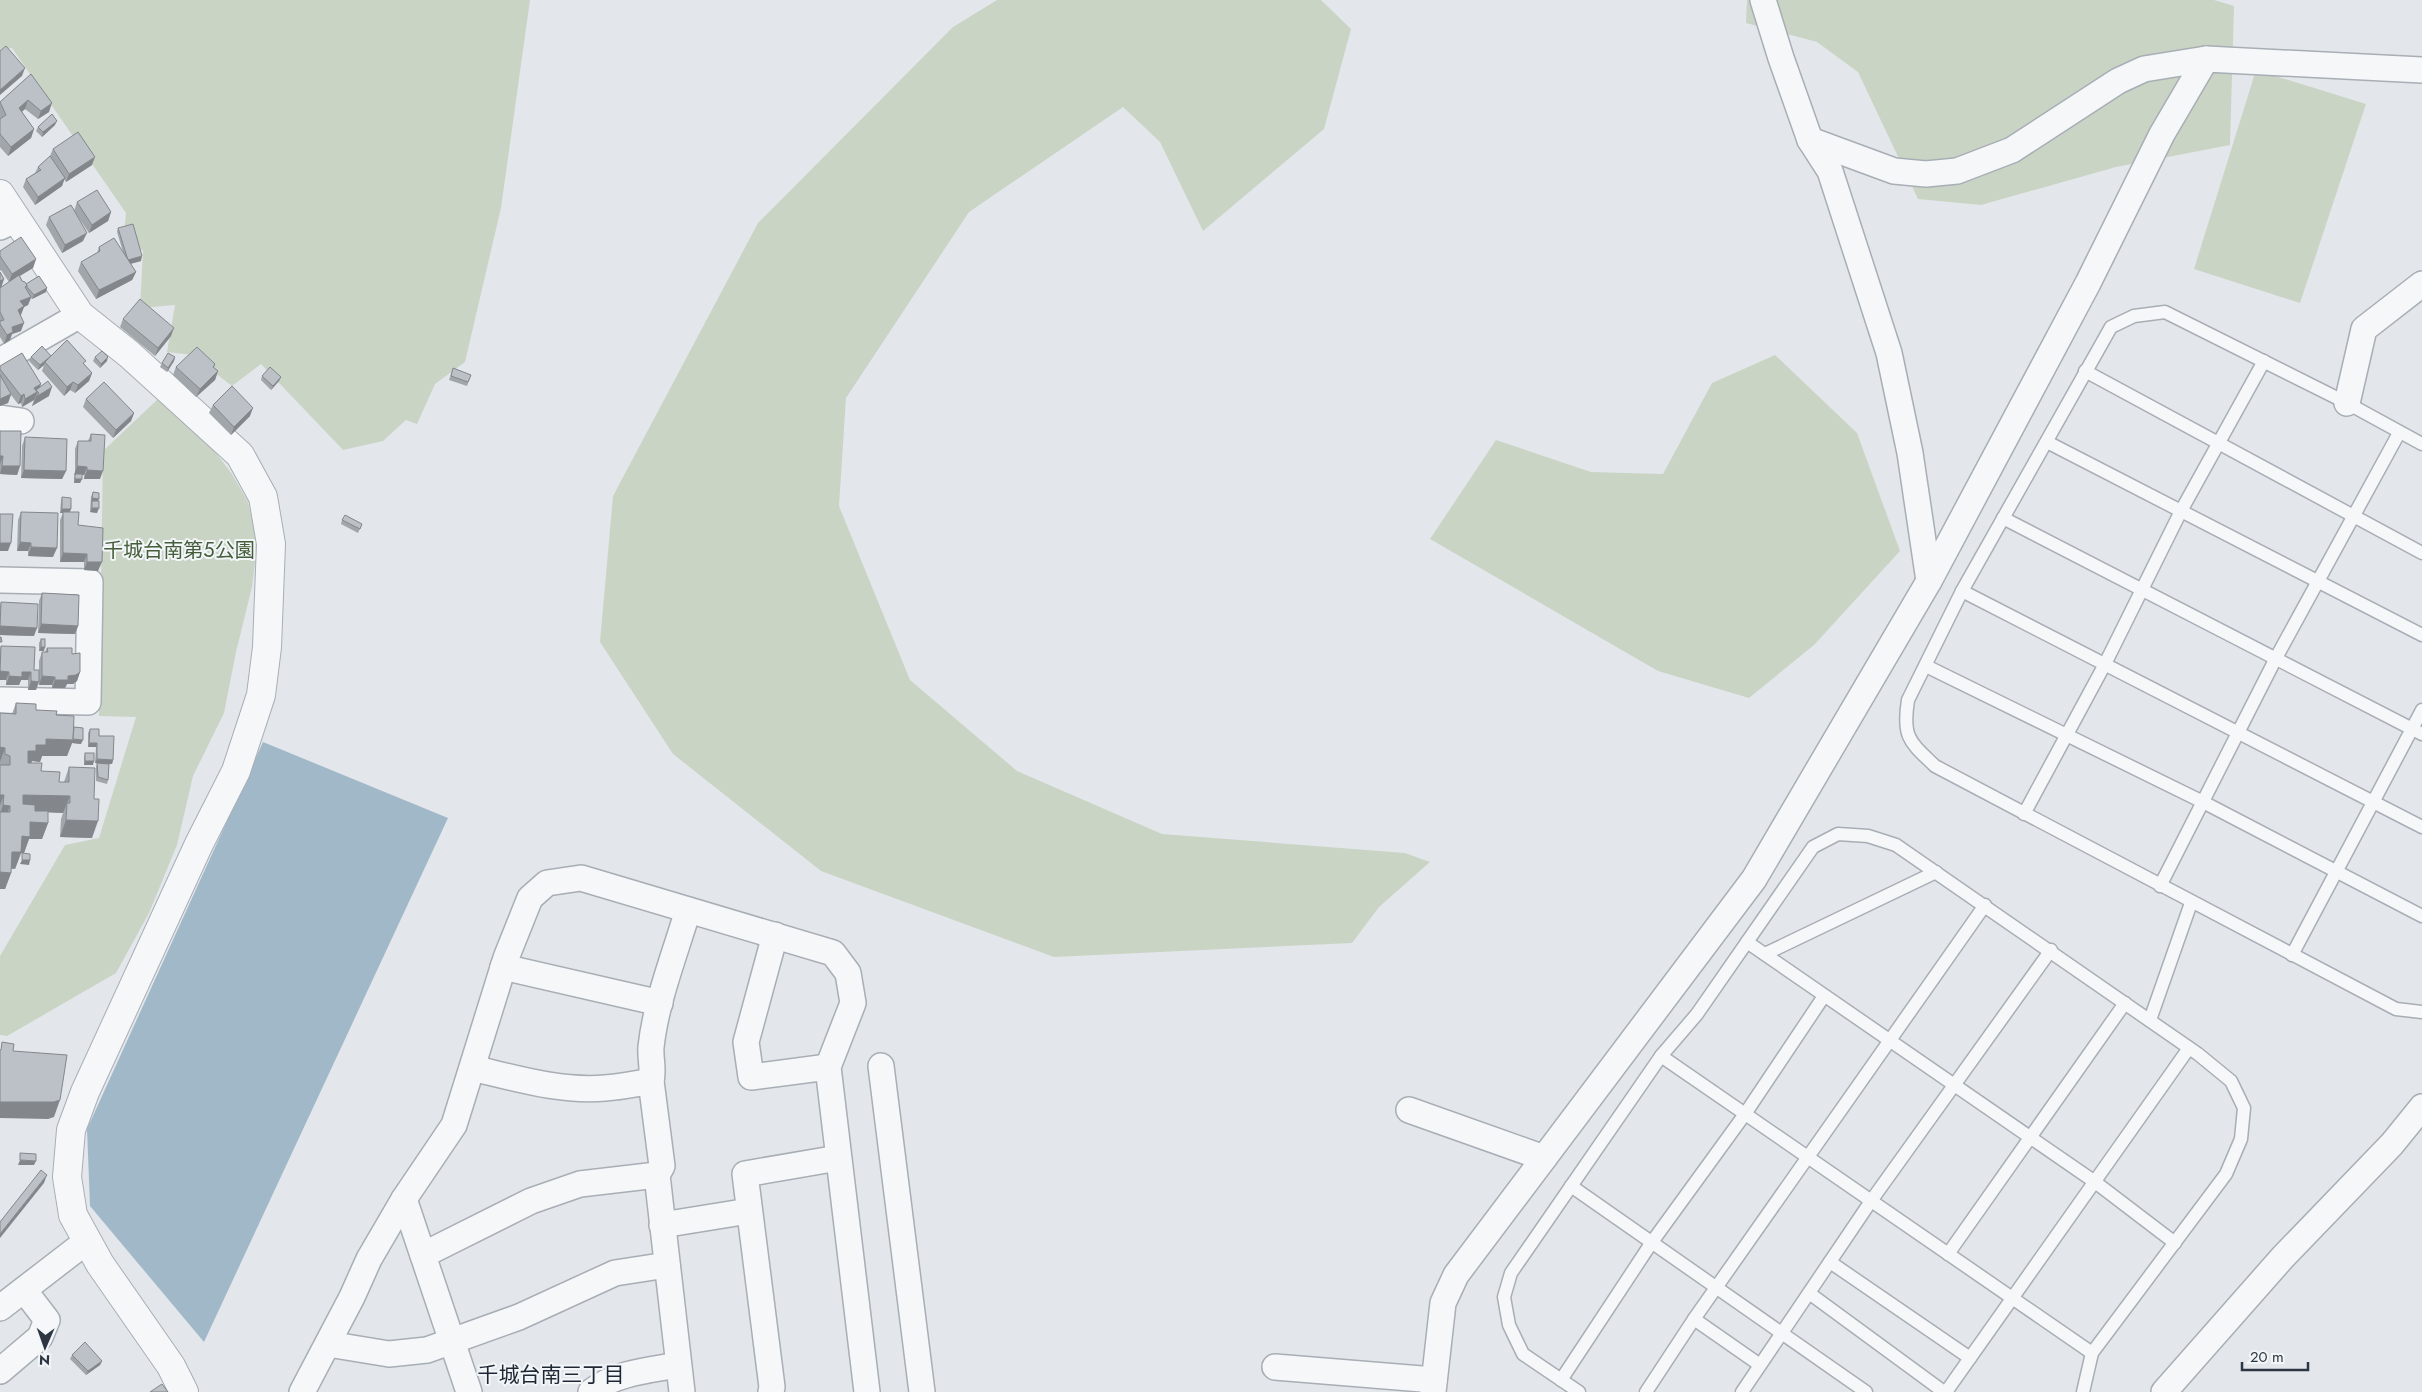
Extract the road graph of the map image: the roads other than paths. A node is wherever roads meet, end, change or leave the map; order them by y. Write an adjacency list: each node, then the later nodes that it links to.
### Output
1 (1763, 0): 4 (street)
2 (2206, 59): 3 (street); 4 (street); 22 (street)
3 (2422, 70)
4 (1810, 140): 22 (street)
5 (0, 194): 6 (street)
6 (8, 223): 8 (street)
7 (2422, 284): 12 (street)
8 (80, 315): 9 (street); 79 (street)
9 (0, 361)
10 (2264, 361): 11 (lane); 12 (lane); 15 (lane)
11 (2085, 371): 14 (lane); 15 (lane)
12 (2347, 403): 13 (lane)
13 (2399, 432): 16 (lane); 18 (lane)
14 (2047, 442): 17 (lane); 19 (lane)
15 (2219, 444): 17 (lane); 18 (lane)
16 (2422, 444)
17 (2181, 511): 23 (lane); 24 (lane)
18 (2353, 516): 20 (lane); 23 (lane)
19 (2003, 518): 24 (lane); 25 (lane)
20 (2422, 553)
21 (0, 580): 30 (street)
22 (1929, 581): 70 (street)
23 (2318, 581): 26 (lane); 27 (lane)
24 (2142, 589): 27 (lane); 28 (lane)
25 (1962, 591): 28 (lane); 29 (lane)
26 (2422, 635)
27 (2276, 658): 32 (lane); 33 (lane)
28 (2105, 664): 32 (lane); 34 (lane)
29 (1926, 666): 34 (lane); 37 (lane)
30 (0, 700)
31 (2422, 710): 33 (lane)
32 (2238, 731): 35 (lane); 36 (lane)
33 (2417, 731): 35 (lane)
34 (2067, 735): 36 (lane); 37 (lane)
35 (2373, 801): 38 (lane); 40 (lane)
36 (2203, 802): 40 (lane); 41 (lane)
37 (2024, 814): 41 (lane)
38 (2422, 827)
39 (1936, 872): 43 (lane); 47 (lane); 49 (lane)
40 (2337, 872): 45 (lane); 50 (lane)
41 (2160, 886): 42 (lane)
42 (2191, 903): 50 (lane); 56 (lane)
43 (1985, 905): 48 (lane); 57 (lane)
44 (688, 910): 46 (street); 51 (street); 53 (street)
45 (2422, 916)
46 (775, 935): 61 (street); 61 (street)
47 (1747, 942): 49 (lane); 59 (lane)
48 (2051, 950): 54 (lane); 64 (lane)
49 (1765, 954): 52 (lane)
50 (2292, 955): 55 (lane)
51 (503, 967): 53 (street); 62 (street)
52 (1824, 996): 57 (lane); 67 (lane)
53 (660, 1003): 63 (street)
54 (2125, 1003): 56 (lane); 68 (lane)
55 (2422, 1012)
56 (2150, 1020): 58 (lane)
57 (1889, 1042): 64 (lane); 71 (lane)
58 (2189, 1048): 73 (lane); 81 (lane)
59 (1662, 1056): 67 (lane); 74 (lane)
60 (881, 1066): 112 (street)
61 (828, 1067): 69 (street)
62 (472, 1068): 63 (street); 75 (street)
63 (651, 1081): 72 (street)
64 (1954, 1086): 68 (lane); 76 (lane)
65 (2422, 1107): 118 (street)
66 (1408, 1110): 70 (street)
67 (1745, 1114): 71 (lane); 80 (lane)
68 (2031, 1138): 73 (lane); 82 (lane)
69 (838, 1158): 77 (street); 111 (street)
70 (1544, 1158): 103 (street)
71 (1809, 1158): 76 (lane); 86 (lane)
72 (657, 1175): 78 (street); 83 (street)
73 (2095, 1182): 81 (lane); 89 (lane)
74 (1571, 1186): 80 (lane); 101 (lane)
75 (404, 1199): 83 (street); 94 (street)
76 (1871, 1201): 82 (lane); 84 (lane)
77 (750, 1211): 78 (street); 110 (street)
78 (662, 1224): 85 (street)
79 (88, 1241): 87 (street); 105 (street)
80 (1652, 1242): 86 (lane); 101 (lane)
81 (2175, 1243): 95 (lane)
82 (1948, 1254): 89 (lane)
83 (423, 1255): 93 (street)
84 (1830, 1262): 88 (lane); 96 (lane)
85 (666, 1264): 93 (street); 97 (street)
86 (1718, 1287): 91 (lane); 92 (lane)
87 (24, 1290): 90 (street); 100 (street)
88 (1809, 1293): 92 (lane); 116 (lane)
89 (2014, 1299): 95 (lane); 96 (lane)
90 (0, 1308)
91 (1694, 1319): 98 (lane); 114 (lane)
92 (1782, 1332): 98 (lane); 104 (lane)
93 (451, 1340): 94 (street); 107 (street)
94 (328, 1344): 106 (street)
95 (2092, 1353): 117 (lane)
96 (1970, 1358): 116 (lane)
97 (678, 1365): 108 (street); 109 (street)
98 (1760, 1366): 115 (lane)
99 (1275, 1367): 102 (street)
100 (0, 1371)
101 (1561, 1380): 113 (lane)
102 (1342, 1383): 103 (street)
103 (1434, 1386)
104 (1859, 1390)
105 (184, 1392)
106 (302, 1392)
107 (469, 1392)
108 (591, 1392)
109 (682, 1392)
110 (771, 1392)
111 (867, 1392)
112 (922, 1392)
113 (1579, 1392)
114 (1646, 1392)
115 (1742, 1392)
116 (1945, 1392)
117 (2083, 1392)
118 (2164, 1392)

